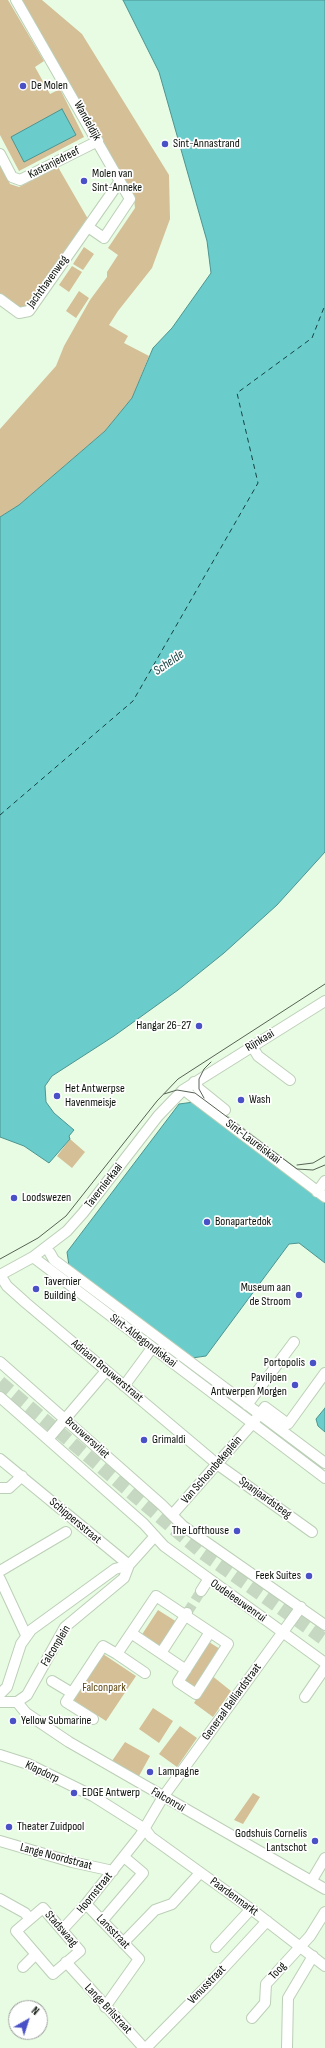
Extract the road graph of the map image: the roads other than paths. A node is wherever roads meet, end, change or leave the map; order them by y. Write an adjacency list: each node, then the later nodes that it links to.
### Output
1 (16, 0): 2 (street, Wandeldijk)
2 (98, 141): 3 (street, Kastanjedreef); 4 (street, Wandeldijk)
3 (0, 154)
4 (120, 181): 5 (street, Jachthavenweg); 5 (street)
5 (88, 227): 6 (street, Jachthavenweg)
6 (0, 299)
7 (325, 1001): 8 (street, Rijnkaai)
8 (252, 1046): 9 (street); 10 (street, Rijnkaai)
9 (290, 1080)
10 (194, 1082): 12 (street, Sint-Laureiskaai); 16 (street, Tavernierkaai)
11 (188, 1093): 14 (street, Sint-Laureiskaai)
12 (225, 1110)
13 (325, 1181): 14 (street, Sint-Laureiskaai)
14 (321, 1195)
15 (50, 1253): 25 (street, Sint-Aldegondiskaai)
16 (33, 1257): 17 (street, Tavernierkaai); 19 (street, Sint-Aldegondiskaai)
17 (0, 1275): 21 (street, Adriaan Brouwerstraat)
18 (294, 1342): 25 (street)
19 (152, 1348): 23 (street); 28 (street, Sint-Aldegondiskaai)
20 (0, 1362): 27 (street, Brouwersvliet)
21 (106, 1371): 23 (street, Adriaan Brouwerstraat); 27 (street)
22 (325, 1373): 26 (street)
23 (124, 1386): 32 (street, Adriaan Brouwerstraat)
24 (0, 1397): 29 (street)
25 (247, 1404): 26 (street, Sint-Aldegondiskaai)
26 (260, 1414): 28 (street, Van Schoonbekeplein); 31 (street, Sint-Aldegondiskaai)
27 (65, 1418): 29 (street); 36 (street, Brouwersvliet)
28 (252, 1424): 32 (street, Van Schoonbekeplein); 34 (street, Sint-Aldegondiskaai)
29 (48, 1439): 39 (street)
30 (0, 1459): 33 (street, Schippersstraat)
31 (325, 1463)
32 (217, 1464): 36 (street, Van Schoonbekeplein); 38 (street, Spanjaardsteeg)
33 (22, 1476): 35 (street); 37 (street, Schippersstraat)
34 (325, 1478)
35 (0, 1488)
36 (172, 1515): 45 (street)
37 (72, 1526): 40 (street, Schippersstraat); 41 (street)
38 (312, 1532)
39 (155, 1536): 40 (street, Falconplein); 43 (street, Oudeleeuwenrui)
40 (129, 1565): 51 (street, Falconplein); 58 (street, Falconplein)
41 (0, 1571)
42 (0, 1579): 51 (street)
43 (208, 1580): 44 (street); 50 (street, Oudeleeuwenrui)
44 (201, 1591)
45 (301, 1607): 47 (street); 50 (street, Generaal Belliardstraat)
46 (186, 1614): 48 (street); 49 (street); 52 (street)
47 (325, 1624)
48 (210, 1632): 56 (street); 56 (street)
49 (131, 1633): 52 (street); 53 (street)
50 (283, 1633): 54 (street, Oudeleeuwenrui); 66 (street, Generaal Belliardstraat)
51 (26, 1634): 60 (street, Falconplein)
52 (161, 1653): 56 (street)
53 (117, 1654): 57 (street); 59 (street)
54 (325, 1663)
55 (325, 1668): 61 (street)
56 (186, 1670)
57 (145, 1673)
58 (46, 1677): 59 (street); 63 (street, Falconplein)
59 (72, 1693): 64 (street)
60 (0, 1694)
61 (305, 1697)
62 (0, 1702): 63 (street)
63 (17, 1702): 66 (street, Falconrui)
64 (93, 1719)
65 (0, 1755): 67 (street, Klapdorp)
66 (163, 1797): 67 (street, Generaal Belliardstraat); 73 (street, Falconrui)
67 (145, 1829): 69 (street, Hoornstraat); 72 (street, Paardenmarkt)
68 (0, 1841): 71 (street, Lange Noordstraat)
69 (125, 1856): 71 (street, Hoornstraat); 80 (street)
70 (325, 1858): 73 (street)
71 (113, 1871): 76 (street, Hoornstraat)
72 (200, 1873): 77 (street, Paardenmarkt); 83 (street)
73 (312, 1880): 74 (street, Falconrui)
74 (325, 1889)
75 (0, 1899): 79 (street)
76 (86, 1904): 80 (street, Lansstraat); 82 (street, Hoornstraat)
77 (251, 1909): 81 (street, Paardenmarkt); 85 (street)
78 (325, 1912): 84 (street, Toog)
79 (28, 1916): 82 (street, Stadswaag); 86 (street, Stadswaag)
80 (102, 1921): 83 (street, Lansstraat)
81 (267, 1921): 84 (street, Paardenmarkt); 93 (street, Venusstraat)
82 (62, 1930): 88 (street, Stadswaag)
83 (123, 1943): 91 (street, Lansstraat)
84 (301, 1946): 87 (street, Paardenmarkt); 92 (street, Toog)
85 (216, 1947)
86 (36, 1954): 88 (street, Stadswaag); 90 (street)
87 (312, 1956): 89 (street, Paardenmarkt); 94 (street)
88 (69, 1966): 91 (street, Lange Brilstraat)
89 (325, 1966)
90 (23, 1967)
91 (105, 2007): 93 (street, Lange Brilstraat)
92 (252, 2018)
93 (145, 2048)
94 (287, 2048)

